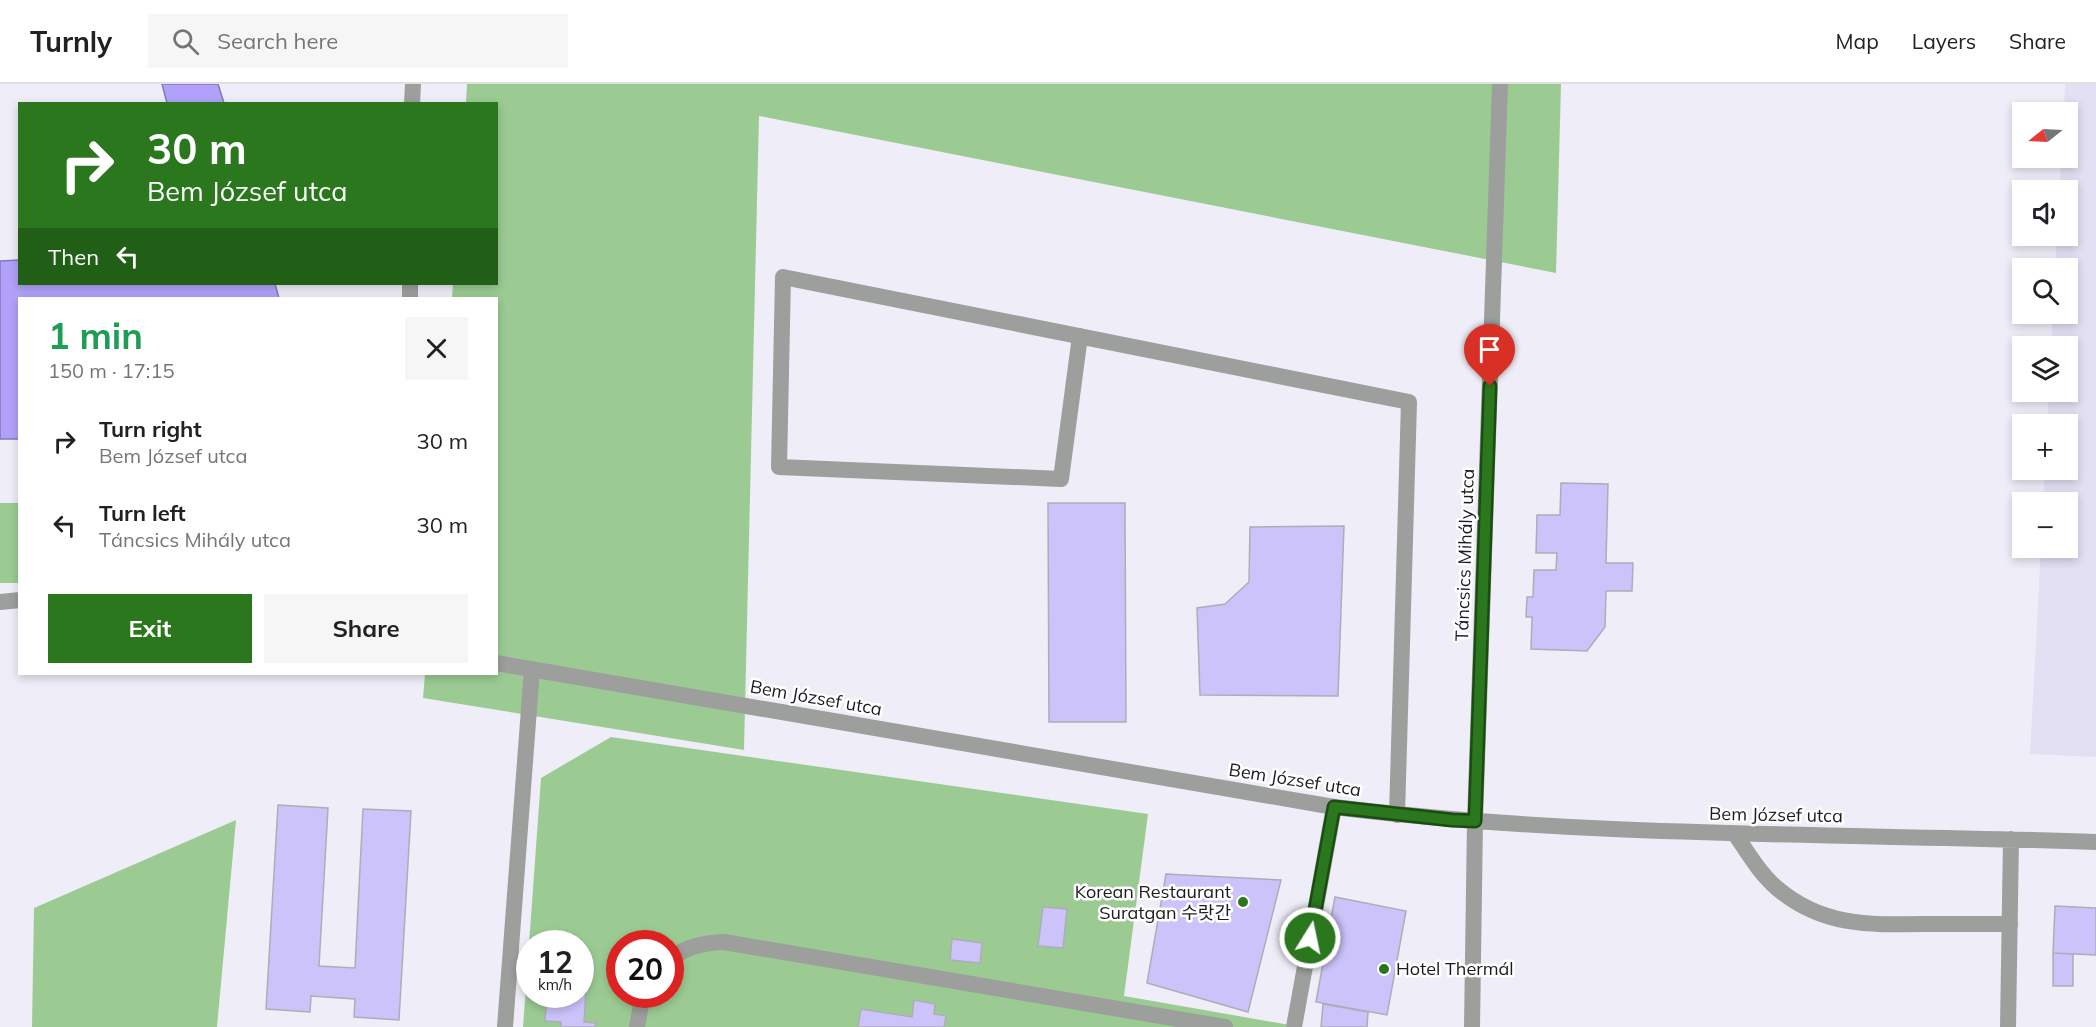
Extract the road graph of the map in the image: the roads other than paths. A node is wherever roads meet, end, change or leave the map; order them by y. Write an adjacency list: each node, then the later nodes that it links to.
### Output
1 (413, 84): 3 (street)
2 (1500, 84): 11 (street, Táncsics Mihály utca)
3 (412, 102)
4 (1080, 336): 4 (street); 10 (street)
5 (18, 600): 6 (street)
6 (0, 602)
7 (498, 663): 8 (street, Bem József utca)
8 (532, 669): 9 (street, Bem József utca); 18 (street)
9 (1334, 807): 10 (street, Bem József utca); 21 (street)
10 (1397, 815): 11 (street, Bem József utca)
11 (1475, 821): 12 (street, Bem József utca); 22 (street, Táncsics Mihály utca)
12 (1735, 834): 13 (street, Bem József utca); 15 (street)
13 (2011, 839): 14 (street, Bem József utca); 15 (street)
14 (2096, 842)
15 (2010, 924): 23 (street)
16 (684, 950): 20 (street)
17 (640, 1008): 19 (street)
18 (506, 1027)
19 (637, 1027)
20 (1225, 1027)
21 (1294, 1027)
22 (1472, 1027)
23 (2008, 1027)

